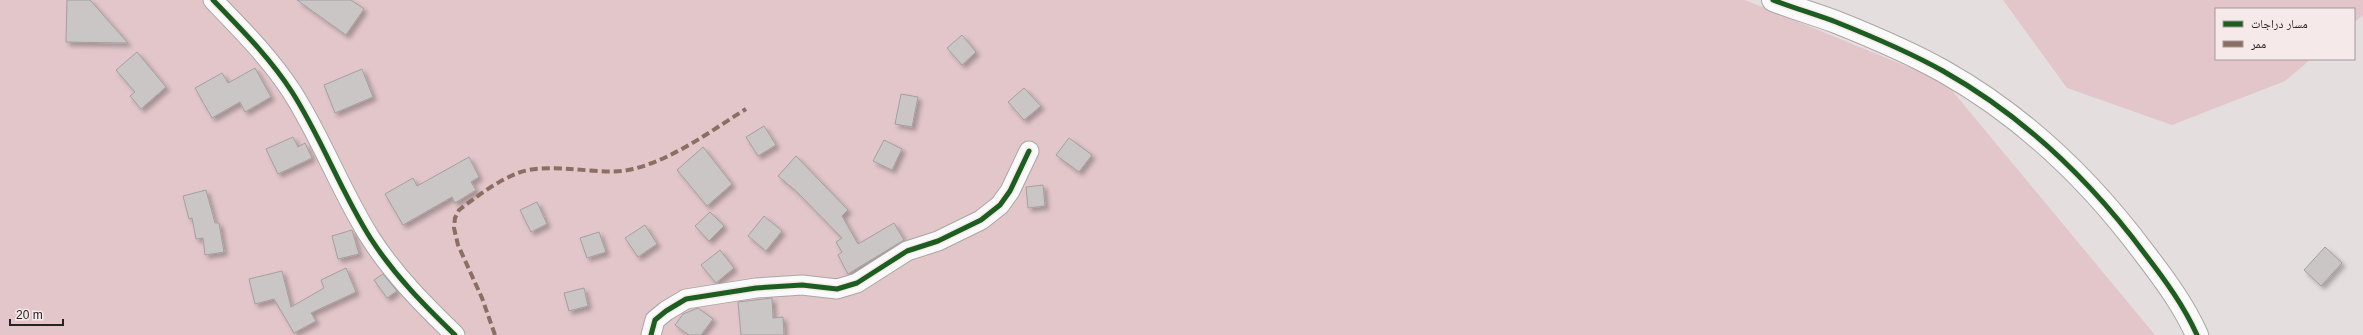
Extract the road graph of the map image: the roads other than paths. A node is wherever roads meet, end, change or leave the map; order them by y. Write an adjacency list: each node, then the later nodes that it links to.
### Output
1 (213, 0): 4 (street)
2 (1773, 0): 6 (street)
3 (1029, 151): 5 (street)
4 (455, 335)
5 (651, 335)
6 (2197, 335)

